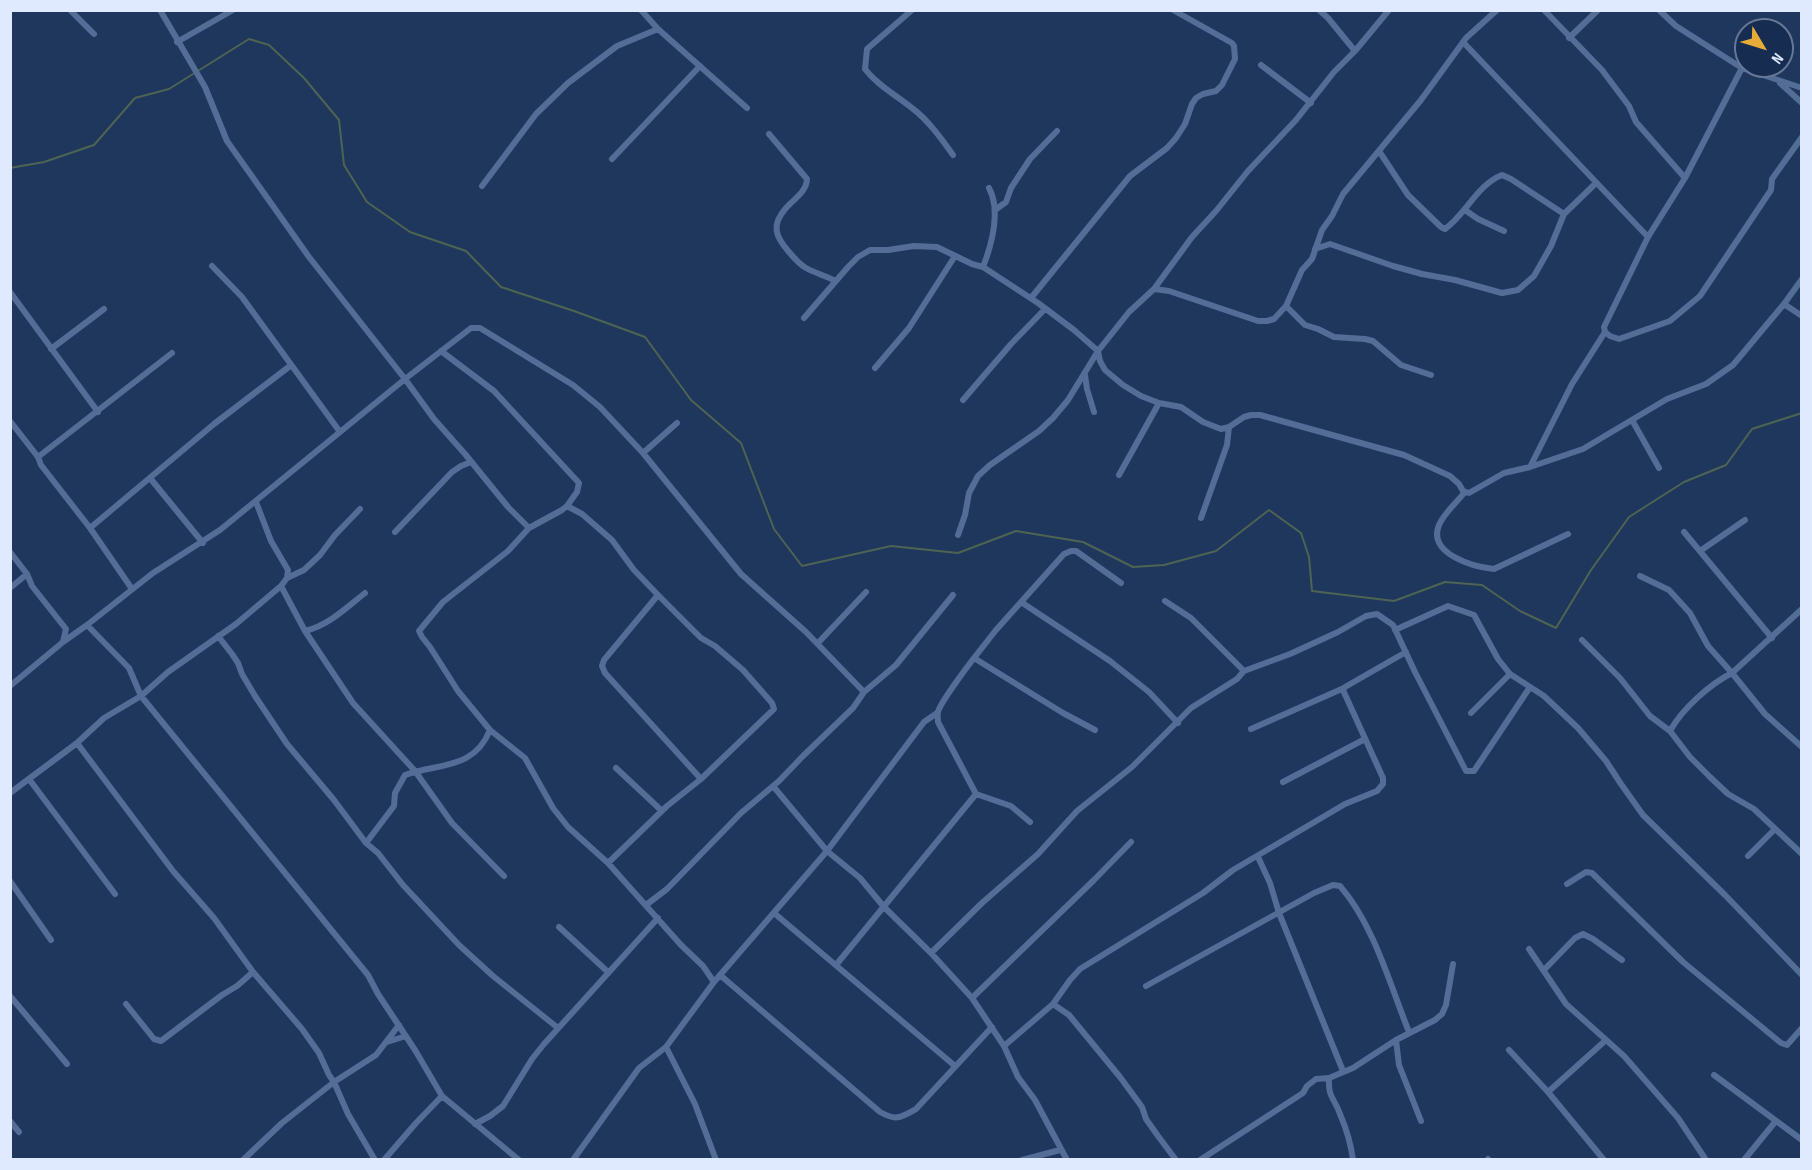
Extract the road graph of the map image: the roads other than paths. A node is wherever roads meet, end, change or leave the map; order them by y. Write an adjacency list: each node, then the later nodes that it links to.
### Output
1 (70, 10): 14 (street)
2 (159, 10): 16 (street)
3 (233, 10): 16 (street)
4 (641, 10): 13 (street)
5 (912, 10): 33 (street)
6 (1173, 10): 52 (street)
7 (1319, 10): 18 (street)
8 (1389, 10): 18 (street)
9 (1497, 10): 17 (street)
10 (1544, 10): 15 (street)
11 (1598, 10): 15 (street)
12 (1659, 10): 19 (street)
13 (658, 29): 21 (street); 37 (street)
14 (94, 34)
15 (1569, 38): 35 (street)
16 (177, 42): 68 (street)
17 (1463, 42): 32 (street); 36 (street)
18 (1355, 51): 26 (street)
19 (1734, 63)
20 (1261, 65): 26 (street)
21 (700, 66): 28 (street); 34 (street)
22 (1737, 78): 35 (street)
23 (1768, 78): 24 (street)
24 (1779, 82): 25 (street); 27 (street)
25 (1802, 88)
26 (1311, 103): 50 (street)
27 (1802, 103)
28 (747, 108)
29 (1057, 131): 39 (street)
30 (768, 134): 49 (street)
31 (1802, 137): 59 (street)
32 (1379, 151): 40 (street); 44 (street)
33 (952, 154)
34 (612, 159)
35 (1685, 178): 43 (street)
36 (1596, 183): 41 (street); 43 (street)
37 (482, 186)
38 (989, 188): 39 (street)
39 (995, 210): 47 (street)
40 (1465, 210): 41 (street); 42 (street)
41 (1564, 214): 44 (street)
42 (1504, 231)
43 (1648, 237): 59 (street)
44 (1315, 249): 54 (street)
45 (955, 256): 47 (street); 49 (street); 65 (street)
46 (212, 266): 64 (street)
47 (983, 267): 52 (street)
48 (1802, 279): 53 (street)
49 (836, 281): 58 (street)
50 (1154, 289): 54 (street); 62 (street)
51 (10, 292): 60 (street)
52 (1031, 298): 56 (street)
53 (1784, 304): 57 (street); 73 (street)
54 (1286, 306): 67 (street)
55 (104, 309): 60 (street)
56 (1045, 309): 62 (street); 69 (street)
57 (1802, 316)
58 (804, 318)
59 (1605, 332): 81 (street)
60 (51, 348): 71 (street)
61 (441, 351): 68 (street); 78 (street); 87 (street)
62 (1098, 351): 66 (street); 70 (street)
63 (172, 353): 71 (street)
64 (290, 366): 77 (street); 84 (street)
65 (875, 368)
66 (1085, 375): 72 (street); 96 (street)
67 (1431, 375)
68 (405, 379): 77 (street); 80 (street)
69 (963, 400)
70 (1159, 403): 76 (street); 83 (street)
71 (98, 412): 79 (street)
72 (1094, 412)
73 (1632, 420): 81 (street); 82 (street)
74 (10, 421): 79 (street)
75 (677, 423): 78 (street)
76 (1229, 428): 85 (street); 89 (street)
77 (340, 432): 86 (street)
78 (643, 453): 121 (street)
79 (38, 457): 91 (street)
80 (471, 462): 92 (street); 93 (street)
81 (1530, 467): 85 (street)
82 (1659, 468)
83 (1119, 475)
84 (150, 478): 91 (street); 97 (street)
85 (1466, 492): 95 (street)
86 (256, 502): 97 (street); 102 (street)
87 (567, 506): 92 (street); 109 (street)
88 (360, 509): 102 (street)
89 (1201, 518)
90 (1745, 520): 98 (street)
91 (90, 528): 106 (street)
92 (529, 528): 136 (street)
93 (395, 532)
94 (1684, 532): 98 (street)
95 (1568, 534)
96 (958, 535)
97 (203, 543): 106 (street)
98 (1700, 551): 118 (street)
99 (10, 552): 100 (street)
100 (27, 574): 105 (street); 120 (street)
101 (1640, 576): 125 (street)
102 (287, 578): 104 (street)
103 (1121, 583): 112 (street)
104 (281, 586): 116 (street); 117 (street)
105 (10, 588)
106 (132, 589): 114 (street)
107 (866, 592): 121 (street)
108 (365, 593): 116 (street)
109 (658, 595): 145 (street); 145 (street)
110 (953, 595): 130 (street)
111 (1165, 601): 124 (street)
112 (1021, 602): 123 (street); 134 (street)
113 (1802, 609): 118 (street)
114 (87, 625): 120 (street); 131 (street)
115 (1395, 630): 122 (street); 124 (street); 126 (street)
116 (305, 632): 143 (street)
117 (218, 636): 131 (street); 154 (street)
118 (1772, 638): 125 (street)
119 (1582, 640): 138 (street)
120 (63, 642): 127 (street)
121 (818, 643): 130 (street)
122 (1406, 652): 128 (street); 129 (street)
123 (974, 658): 132 (street); 137 (street)
124 (1244, 671): 134 (street)
125 (1732, 673): 138 (street); 141 (street)
126 (1510, 674): 129 (street); 133 (street)
127 (10, 686)
128 (1345, 687): 135 (street); 139 (street)
129 (1530, 687): 180 (street)
130 (864, 692): 147 (street)
131 (141, 696): 140 (street); 187 (street)
132 (937, 713): 149 (street); 155 (street)
133 (1471, 713)
134 (1178, 723): 172 (street)
135 (1251, 729)
136 (490, 730): 143 (street); 159 (street)
137 (1095, 730)
138 (1670, 731): 152 (street)
139 (1365, 739): 146 (street); 158 (street)
140 (77, 743): 144 (street); 177 (street)
141 (1802, 747)
142 (616, 768): 150 (street)
143 (415, 771): 154 (street); 160 (street)
144 (29, 779): 148 (street); 163 (street)
145 (701, 779): 150 (street)
146 (1283, 782)
147 (773, 786): 155 (street); 164 (street)
148 (10, 793)
149 (976, 794): 151 (street); 165 (street)
150 (662, 811): 159 (street)
151 (1030, 822)
152 (1774, 830): 156 (street); 157 (street)
153 (1131, 842): 184 (street)
154 (366, 843): 189 (street)
155 (827, 851): 165 (street); 167 (street)
156 (1802, 854)
157 (1748, 856)
158 (1258, 857): 166 (street); 186 (street)
159 (608, 862): 164 (street)
160 (504, 876)
161 (10, 881): 170 (street)
162 (1567, 884): 190 (street)
163 (115, 894)
164 (646, 905): 168 (street)
165 (884, 907): 172 (street); 175 (street)
166 (1280, 912): 182 (street); 191 (street); 201 (street)
167 (774, 913): 175 (street); 179 (street)
168 (658, 918): 178 (street); 181 (street)
169 (559, 927): 178 (street)
170 (51, 940)
171 (1530, 949): 176 (street)
172 (931, 953): 184 (street)
173 (1622, 960): 176 (street)
174 (1453, 964): 191 (street)
175 (836, 965): 200 (street)
176 (1544, 970): 194 (street)
177 (253, 972): 185 (street); 204 (street)
178 (608, 972): 189 (street)
179 (720, 975): 181 (street); 200 (street)
180 (1802, 975)
181 (714, 982): 197 (street)
182 (1146, 986)
183 (10, 996): 199 (street)
184 (972, 998): 188 (street)
185 (126, 1004)
186 (1053, 1004): 196 (street); 222 (street)
187 (399, 1025): 192 (street); 195 (street)
188 (992, 1027): 196 (street); 200 (street)
189 (558, 1028): 210 (street)
190 (1802, 1028)
191 (1409, 1032): 193 (street)
192 (406, 1036): 195 (street); 206 (street)
193 (1396, 1040): 201 (street); 208 (street)
194 (1606, 1040): 205 (street); 226 (street)
195 (387, 1042): 204 (street)
196 (1004, 1046): 213 (street)
197 (666, 1047): 218 (street); 219 (street)
198 (1509, 1050): 205 (street)
199 (67, 1064)
200 (955, 1066)
201 (1342, 1071): 203 (street)
202 (1714, 1076): 209 (street)
203 (1329, 1078): 223 (street); 224 (street)
204 (334, 1082): 214 (street); 215 (street)
205 (1548, 1092): 225 (street)
206 (442, 1096): 210 (street); 216 (street)
207 (10, 1120): 211 (street)
208 (1420, 1121)
209 (1775, 1122): 212 (street); 227 (street)
210 (475, 1124): 217 (street)
211 (19, 1131)
212 (1802, 1140)
213 (1060, 1150): 220 (street); 221 (street)
214 (243, 1160)
215 (375, 1160)
216 (384, 1160)
217 (519, 1160)
218 (573, 1160)
219 (716, 1160)
220 (1022, 1160)
221 (1066, 1160)
222 (1176, 1160)
223 (1200, 1160)
224 (1353, 1160)
225 (1604, 1160)
226 (1706, 1160)
227 (1744, 1160)

